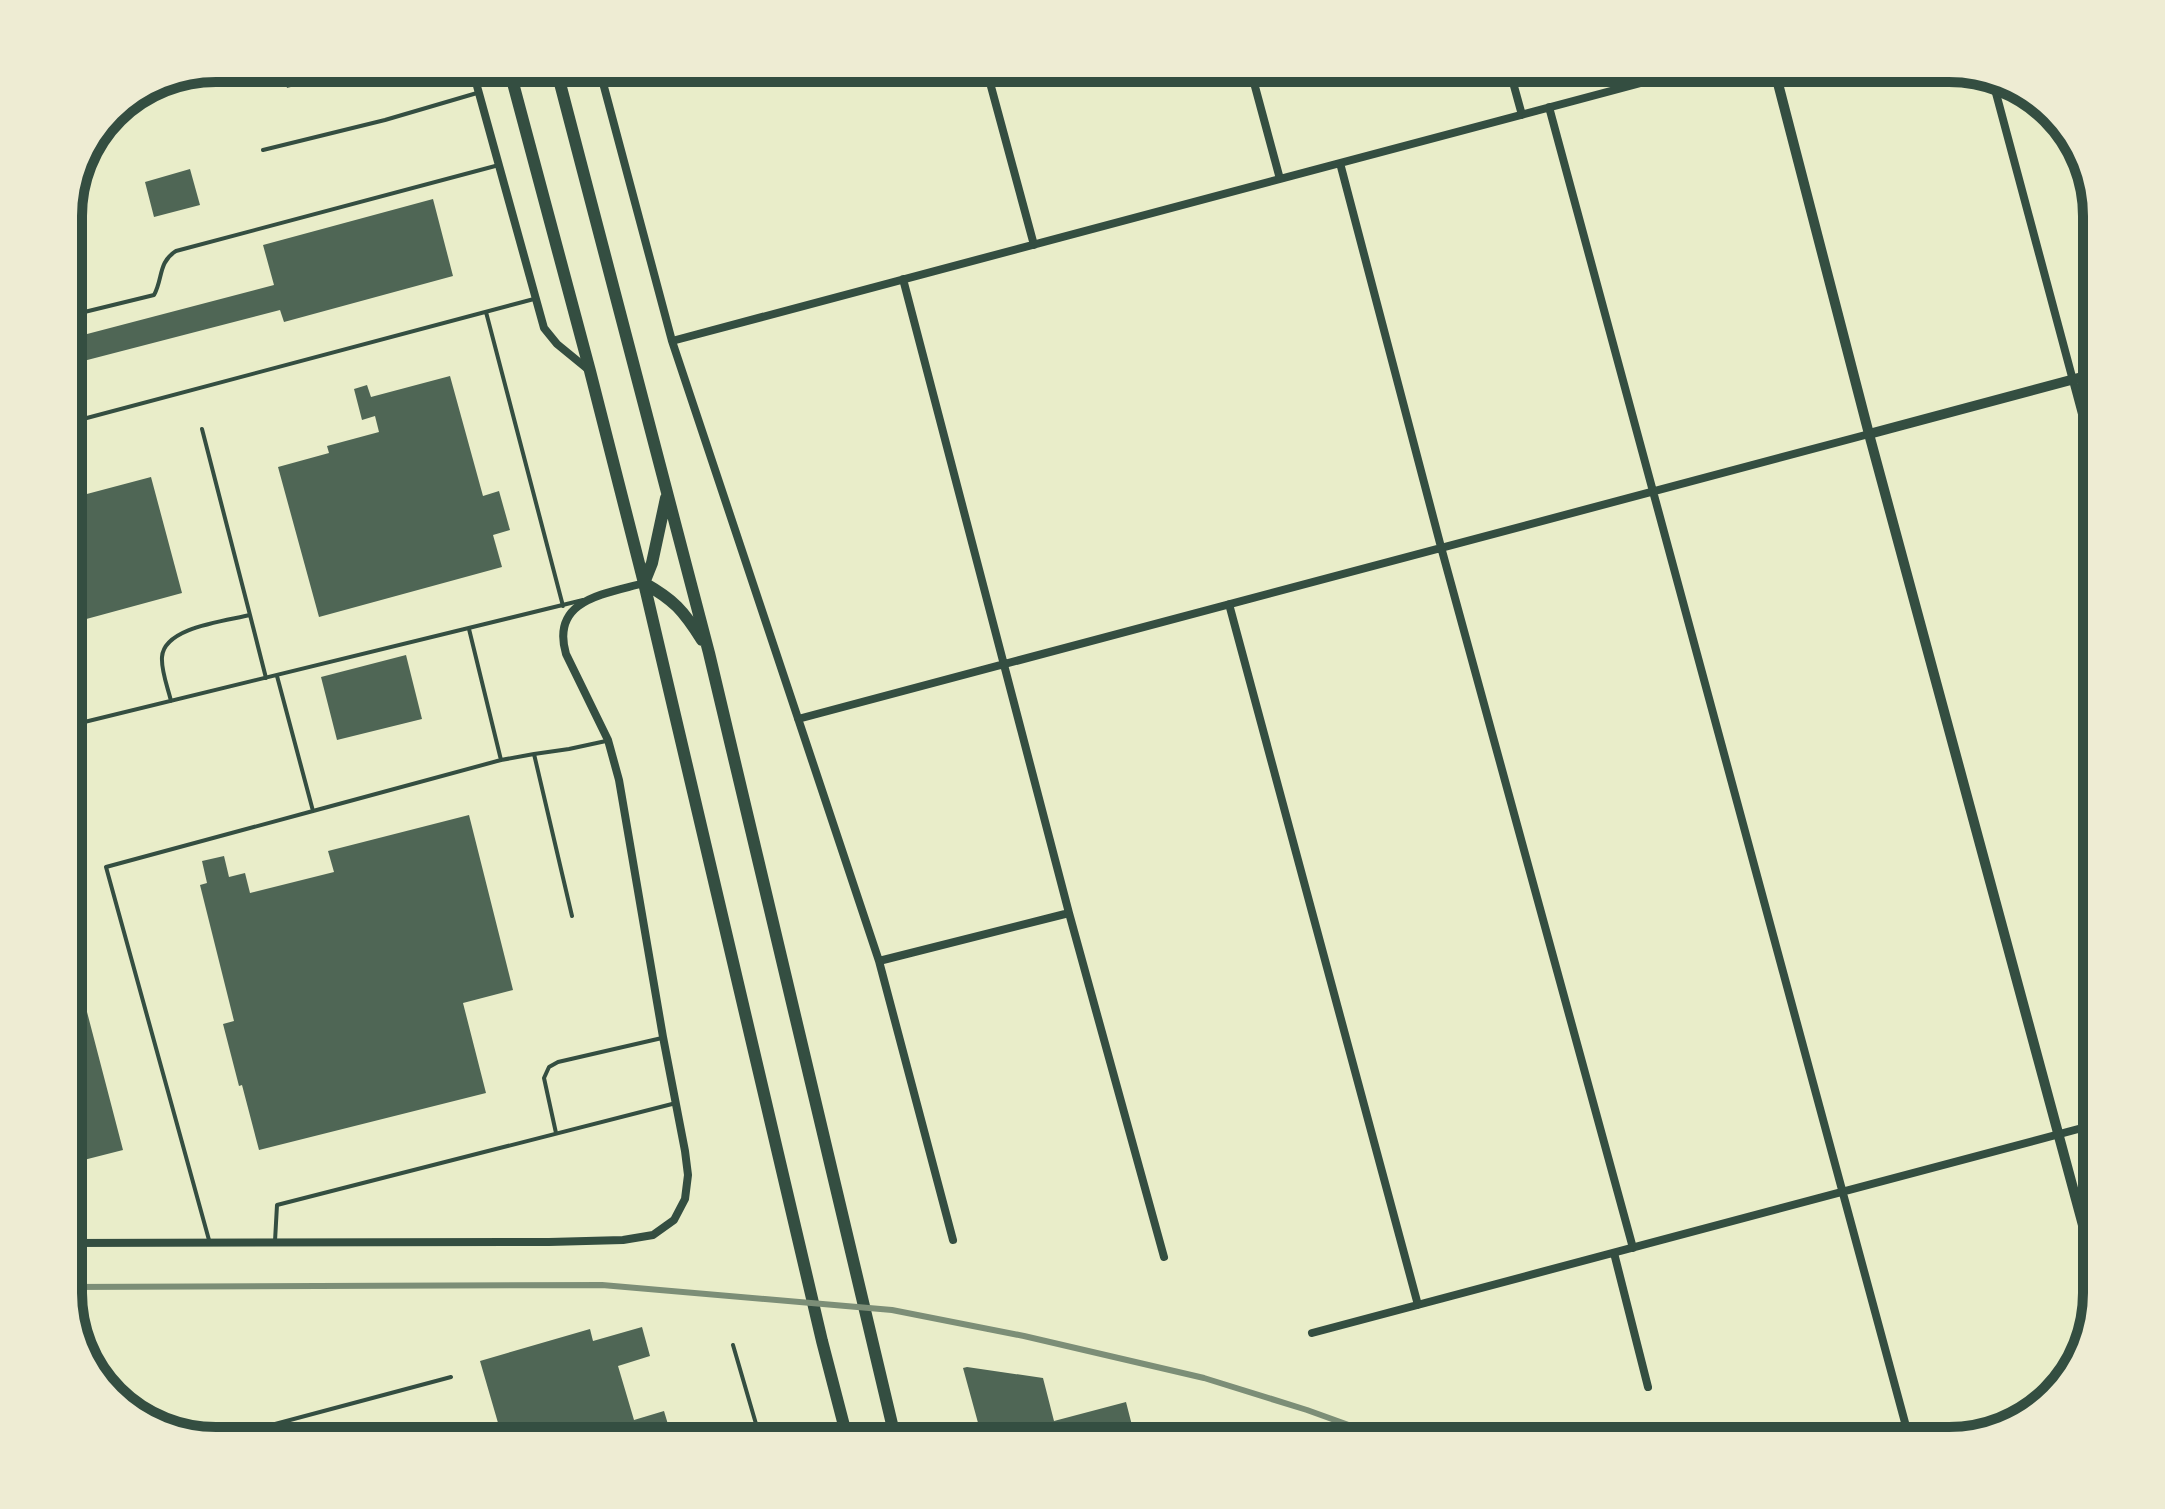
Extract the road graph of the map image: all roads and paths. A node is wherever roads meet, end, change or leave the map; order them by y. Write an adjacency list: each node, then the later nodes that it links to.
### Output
1 (476, 82): 11 (street)
2 (513, 82): 24 (main road)
3 (560, 82): 31 (main road)
4 (603, 82): 23 (street)
5 (990, 82): 18 (street)
6 (1254, 82): 17 (street)
7 (1513, 82): 13 (street)
8 (1644, 82): 12 (street)
9 (1778, 82): 30 (street)
10 (1995, 91): 26 (street)
11 (479, 93): 14 (lane); 16 (street)
12 (1549, 107): 13 (street); 32 (street)
13 (1522, 115): 15 (street)
14 (263, 150)
15 (1340, 163): 17 (street); 33 (street)
16 (499, 165): 20 (street); 22 (lane)
17 (1280, 179): 18 (street)
18 (1034, 245): 19 (street)
19 (903, 279): 23 (street); 41 (street)
20 (535, 299): 21 (lane); 24 (street)
21 (486, 312): 28 (lane); 37 (lane)
22 (82, 313)
23 (672, 341): 45 (street)
24 (590, 371): 34 (main road)
25 (2083, 376): 26 (street)
26 (2073, 379): 27 (street); 30 (street)
27 (2083, 417)
28 (82, 419)
29 (202, 429): 38 (lane)
30 (1869, 434): 32 (street); 58 (street)
31 (667, 491): 34 (main road); 40 (main road)
32 (1653, 491): 33 (street); 59 (street)
33 (1441, 547): 36 (street); 65 (street)
34 (644, 583): 35 (street); 40 (main road); 75 (main road)
35 (585, 600): 37 (lane); 47 (street)
36 (1229, 604): 41 (street); 68 (street)
37 (563, 606): 39 (lane)
38 (250, 615): 43 (lane); 44 (lane)
39 (469, 628): 42 (lane); 49 (lane)
40 (709, 653): 76 (main road)
41 (1005, 664): 45 (street); 51 (street)
42 (277, 676): 43 (lane); 50 (lane)
43 (266, 678): 44 (lane)
44 (171, 701): 46 (lane)
45 (798, 719): 53 (street)
46 (82, 723)
47 (608, 740): 48 (lane); 54 (street)
48 (534, 754): 49 (lane); 52 (lane)
49 (501, 760): 50 (lane)
50 (313, 811): 63 (lane)
51 (1069, 913): 53 (street); 67 (street)
52 (572, 916)
53 (879, 961): 61 (street)
54 (663, 1037): 55 (street); 57 (lane)
55 (676, 1103): 57 (lane); 64 (street)
56 (2083, 1128): 58 (street)
57 (556, 1133): 64 (lane)
58 (2058, 1135): 59 (street); 60 (street)
59 (1842, 1192): 65 (street); 77 (street)
60 (2083, 1226)
61 (953, 1240)
62 (82, 1243): 63 (street)
63 (210, 1243): 64 (street)
64 (275, 1243)
65 (1633, 1248): 66 (street)
66 (1614, 1253): 68 (street); 72 (street)
67 (1164, 1257)
68 (1418, 1305): 69 (street)
69 (1312, 1333)
70 (733, 1345): 74 (lane)
71 (451, 1377): 73 (lane)
72 (1648, 1387)
73 (264, 1427)
74 (757, 1427)
75 (844, 1427)
76 (893, 1427)
77 (1906, 1427)

